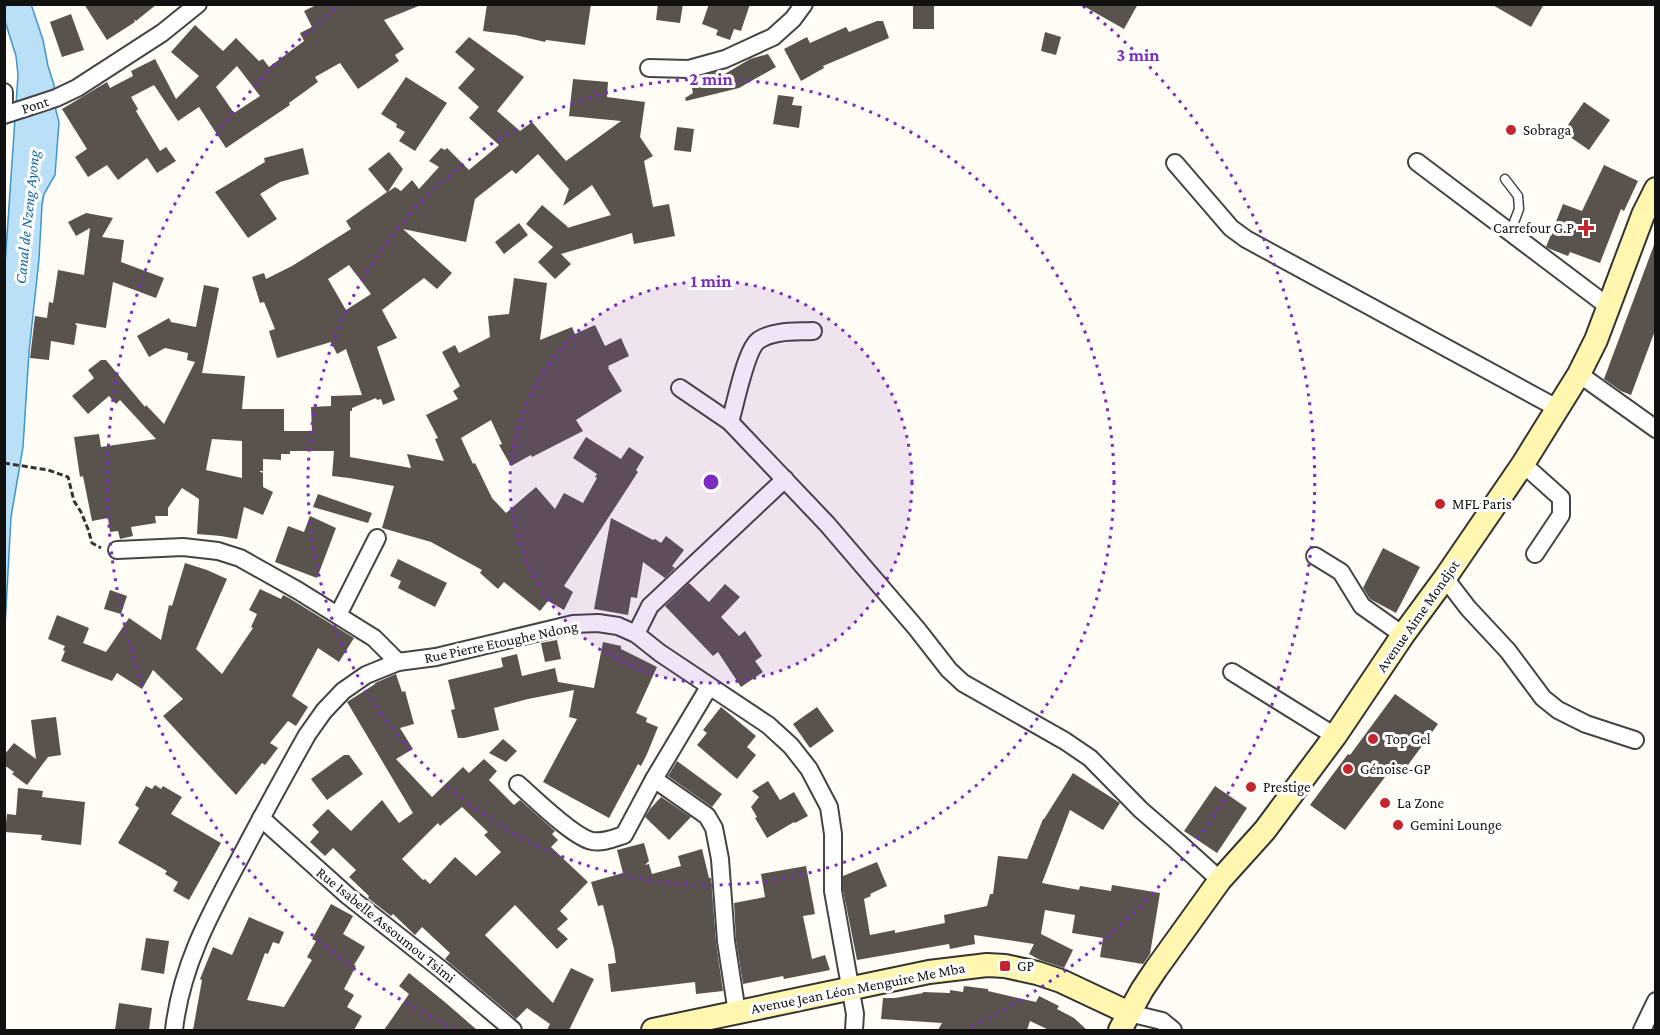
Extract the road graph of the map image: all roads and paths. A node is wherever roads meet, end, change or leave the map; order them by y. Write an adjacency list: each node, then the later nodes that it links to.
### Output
1 (198, 4): 5 (street, Pont)
2 (804, 4): 3 (street)
3 (649, 68)
4 (4, 92): 5 (street)
5 (7, 110)
6 (1417, 162): 10 (street)
7 (1175, 163): 15 (street)
8 (1505, 179): 10 (lane)
9 (1656, 189): 11 (main road, Avenue Aime Mondjot)
10 (1510, 233): 11 (street)
11 (1609, 307): 13 (main road, Avenue Aime Mondjot)
12 (813, 331): 16 (street)
13 (1579, 374): 15 (main road, Avenue Aime Mondjot); 17 (street)
14 (680, 388): 16 (street)
15 (1557, 408): 19 (main road, Avenue Aime Mondjot)
16 (730, 422): 20 (street)
17 (1656, 429)
18 (4, 463): 22 (path)
19 (1523, 464): 23 (street); 25 (main road, Avenue Aime Mondjot)
20 (784, 479): 27 (street); 37 (street)
21 (377, 538): 26 (street)
22 (117, 550): 26 (street)
23 (1535, 554)
24 (1315, 556): 28 (street)
25 (1445, 578): 28 (main road, Avenue Aime Mondjot); 33 (street)
26 (338, 615): 29 (street)
27 (636, 634): 29 (street, Rue Pierre Etoughe Ndong); 31 (street, Rue Pierre Etoughe Ndong)
28 (1403, 635): 32 (main road, Avenue Aime Mondjot)
29 (398, 662): 36 (street, Rue Pierre Etoughe Ndong)
30 (1232, 672): 32 (street)
31 (709, 687): 34 (street); 38 (street, Rue Pierre Etoughe Ndong)
32 (1335, 736): 37 (main road, Avenue Aime Mondjot)
33 (1635, 740)
34 (654, 779): 35 (street); 40 (street)
35 (518, 784)
36 (261, 818): 42 (street, Rue Pierre Etoughe Ndong); 43 (street, Rue Isabelle Assoumou Tsimi)
37 (1220, 880): 41 (main road, Avenue Aime Mondjot)
38 (851, 989): 40 (main road, Avenue Jean Léon Menguire Me Mba); 41 (main road, Avenue Jean Léon Menguire Me Mba); 45 (street, Rue Pierre Etoughe Ndong)
39 (1656, 1001): 47 (street)
40 (737, 1013): 44 (main road, Avenue Jean Léon Menguire Me Mba)
41 (1124, 1022): 46 (street)
42 (174, 1030)
43 (513, 1030)
44 (653, 1030)
45 (854, 1030)
46 (1173, 1030)
47 (1641, 1030)

